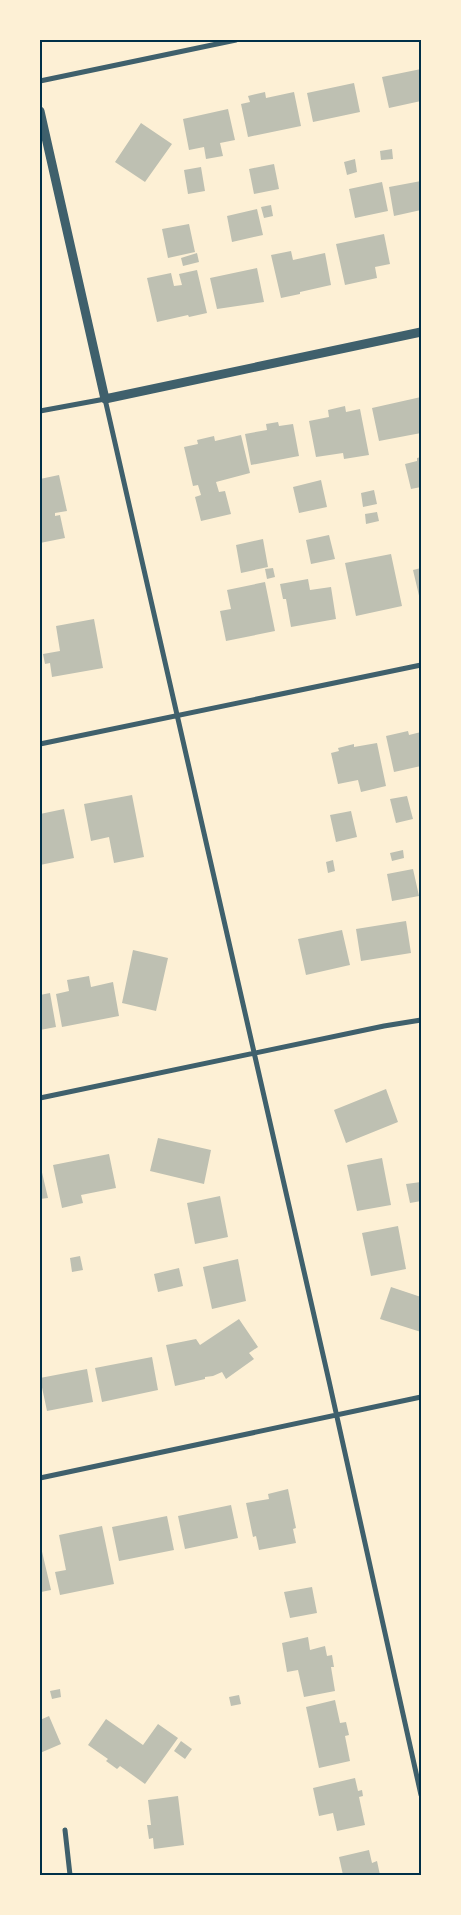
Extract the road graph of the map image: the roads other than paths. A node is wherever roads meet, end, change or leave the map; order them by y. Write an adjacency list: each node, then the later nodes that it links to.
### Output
1 (236, 40): 2 (street)
2 (40, 81)
3 (40, 111): 5 (street)
4 (421, 332): 5 (street)
5 (105, 399): 6 (street); 8 (street)
6 (40, 411)
7 (421, 665): 8 (street)
8 (177, 716): 9 (street); 11 (street)
9 (40, 744)
10 (421, 1020): 11 (street)
11 (254, 1053): 12 (street); 14 (street)
12 (40, 1098)
13 (421, 1397): 14 (street)
14 (336, 1416): 15 (street); 16 (street)
15 (40, 1478)
16 (421, 1795)
17 (65, 1830): 18 (street)
18 (70, 1875)

